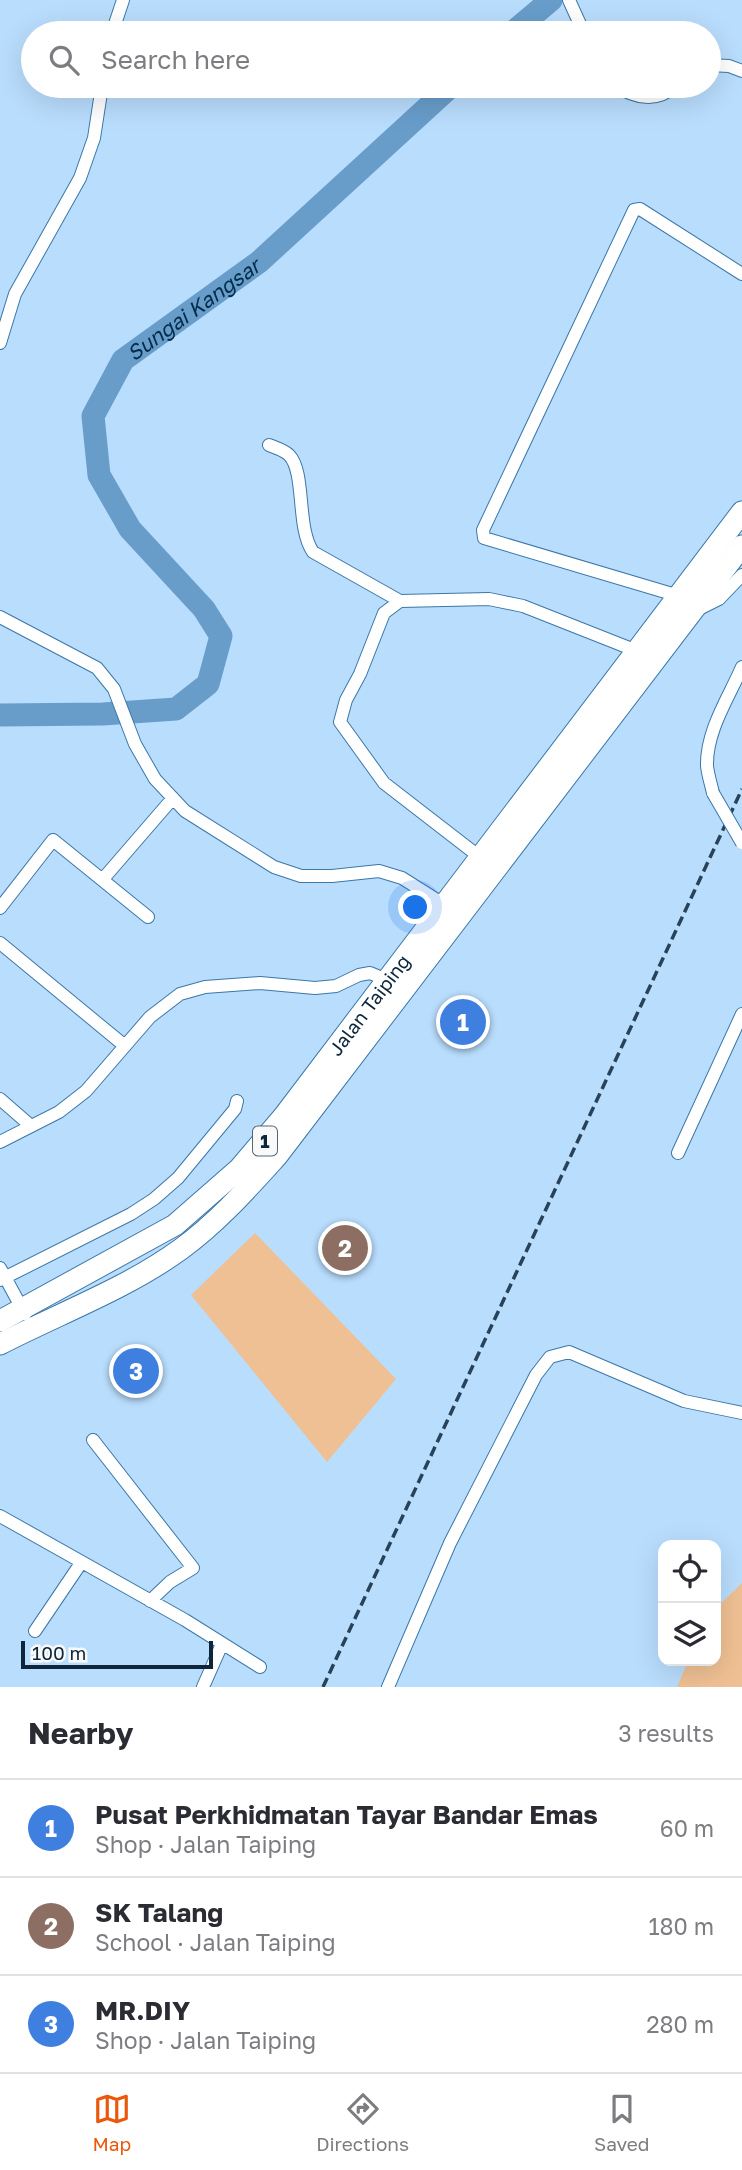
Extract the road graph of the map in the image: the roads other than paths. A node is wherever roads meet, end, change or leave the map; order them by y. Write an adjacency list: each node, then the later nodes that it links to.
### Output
1 (123, 0): 3 (street)
2 (570, 4): 4 (street)
3 (115, 21)
4 (578, 21)
5 (721, 66): 6 (street)
6 (742, 71)
7 (100, 98): 9 (street)
8 (742, 274): 15 (street)
9 (0, 343)
10 (269, 445): 14 (street)
11 (742, 512): 12 (highway, Jalan Taiping / 1)
12 (738, 543): 15 (highway, Jalan Taiping / 1)
13 (742, 575): 15 (street)
14 (400, 601): 17 (street); 21 (street)
15 (685, 604): 17 (highway, Jalan Taiping / 1); 24 (highway, Jalan Taiping / 1)
16 (0, 617): 19 (street)
17 (637, 651): 21 (highway, Jalan Taiping / 1)
18 (742, 667): 20 (street, bridge)
19 (173, 798): 22 (street); 24 (street)
20 (742, 843)
21 (481, 858): 24 (highway, Jalan Taiping / 1)
22 (103, 879): 23 (street); 25 (street)
23 (0, 908)
24 (453, 911): 27 (highway, Jalan Taiping / 1); 38 (highway, Jalan Taiping / 1)
25 (148, 917)
26 (0, 943): 29 (street)
27 (387, 980): 29 (street); 36 (highway, Jalan Taiping / 1)
28 (742, 1014): 34 (street)
29 (125, 1046): 32 (street)
30 (0, 1099): 32 (street)
31 (237, 1101): 35 (street)
32 (31, 1126): 33 (street)
33 (0, 1142)
34 (678, 1153)
35 (2, 1275): 36 (street)
36 (22, 1309): 37 (highway, Jalan Taiping / 1); 38 (street)
37 (0, 1321)
38 (32, 1328): 39 (highway, Jalan Taiping / 1)
39 (0, 1345)
40 (742, 1413): 49 (street)
41 (93, 1440): 44 (street)
42 (0, 1516): 43 (street)
43 (81, 1563): 44 (street); 45 (street)
44 (150, 1601): 46 (street)
45 (35, 1631)
46 (222, 1644): 47 (street); 48 (street)
47 (260, 1667)
48 (203, 1687)
49 (388, 1687)

